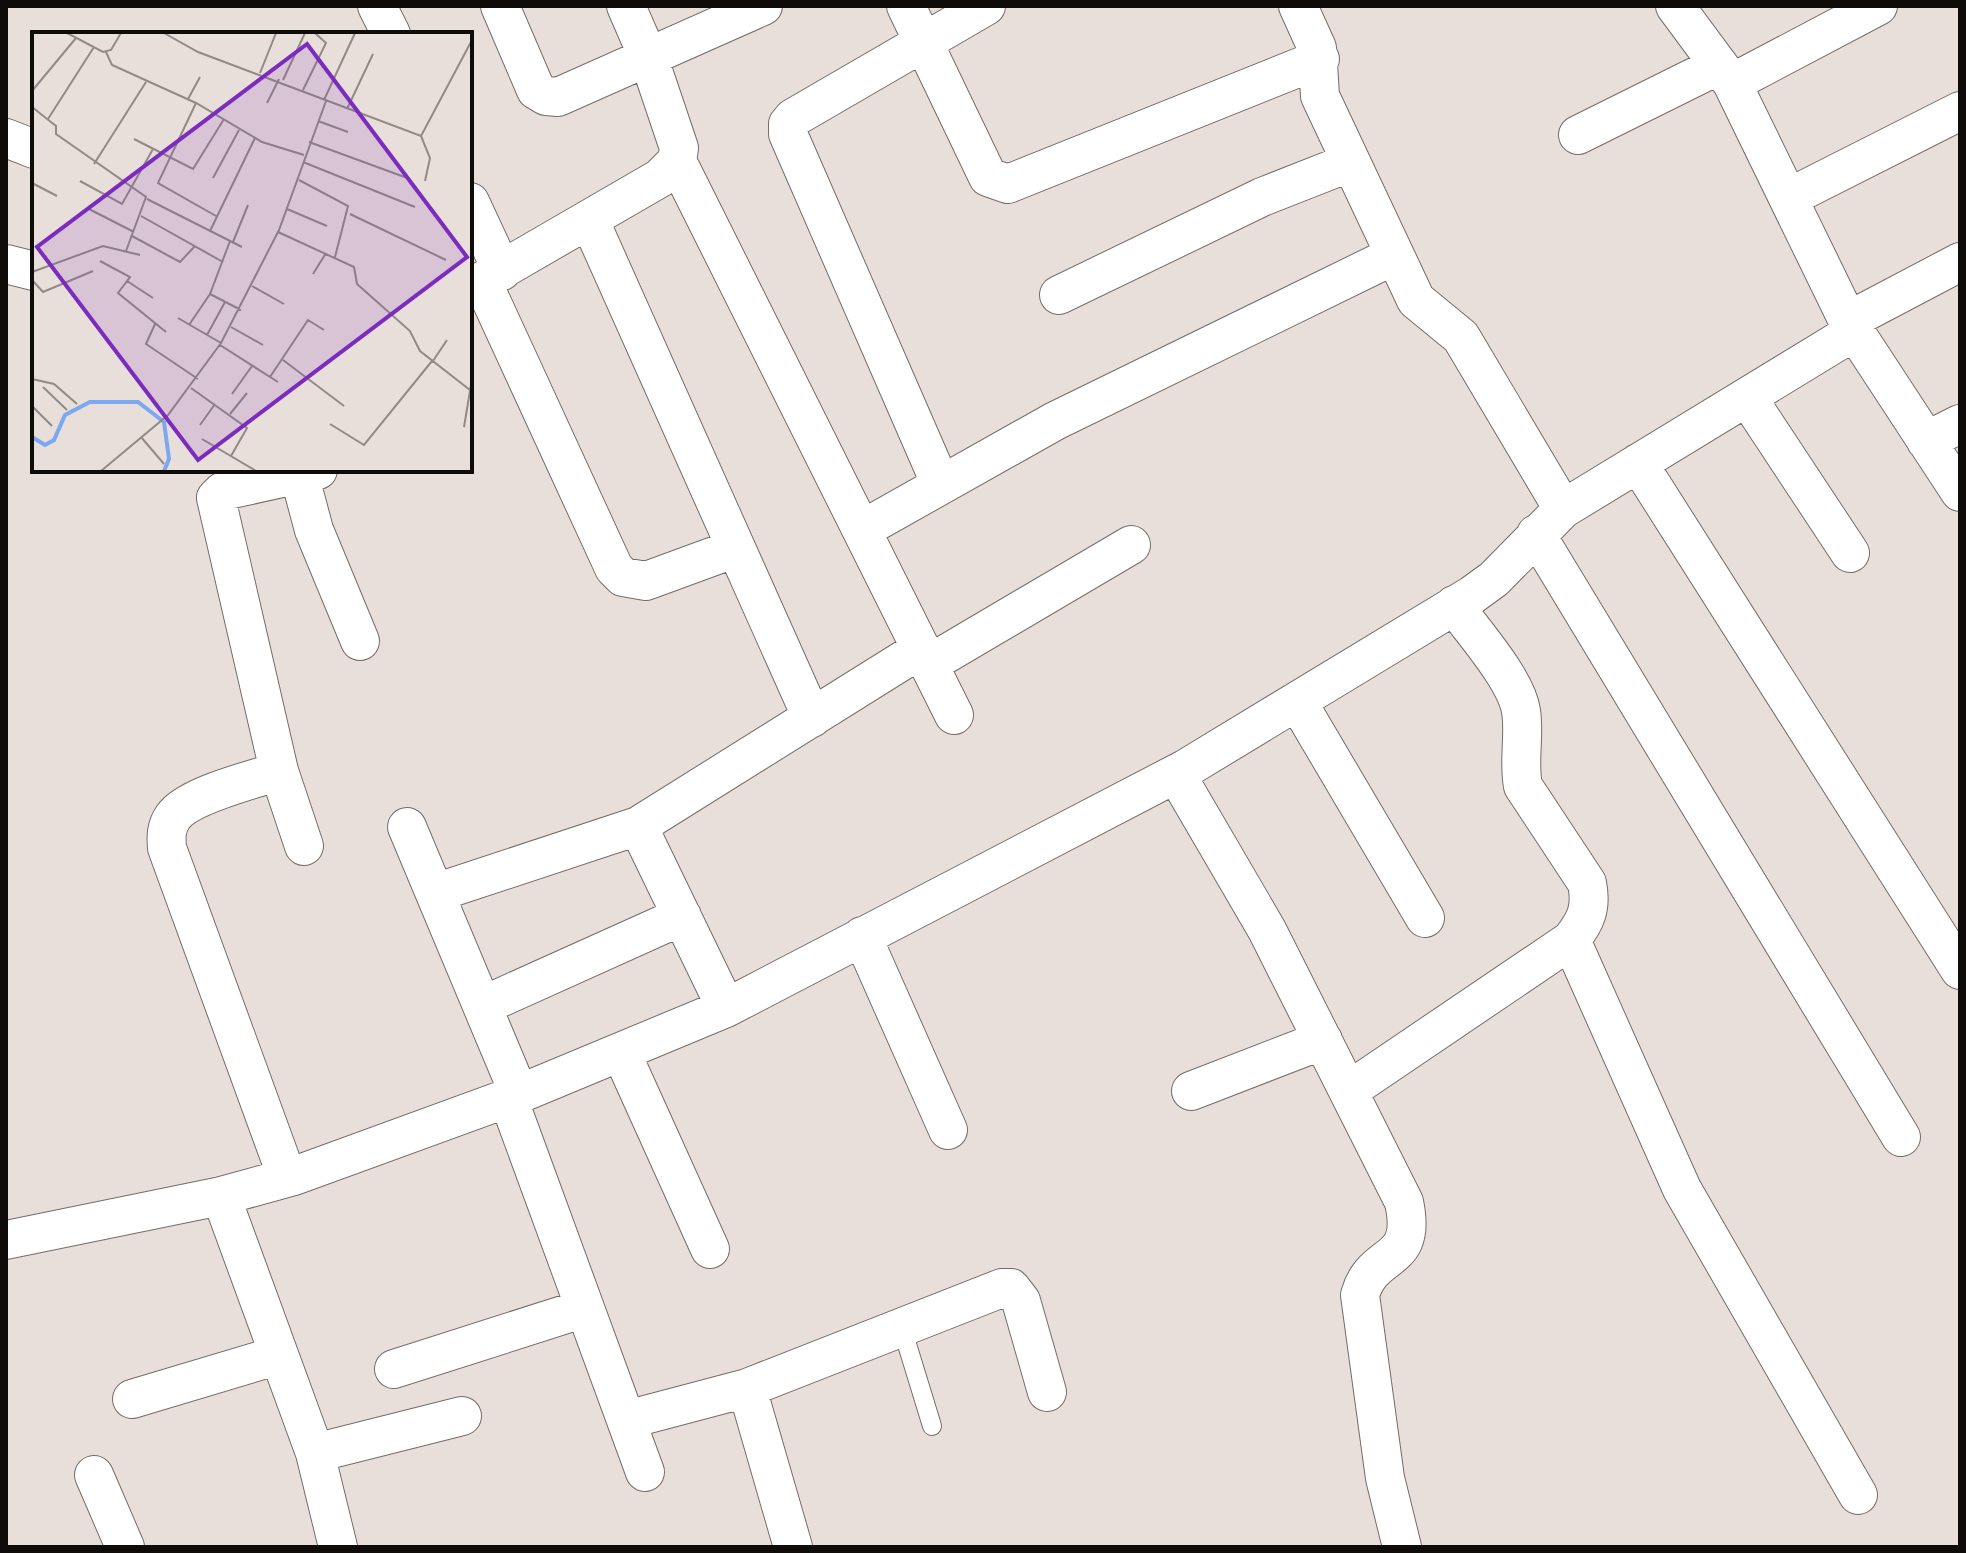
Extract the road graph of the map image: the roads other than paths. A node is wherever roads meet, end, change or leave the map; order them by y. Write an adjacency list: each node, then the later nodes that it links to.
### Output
1 (377, 6): 10 (street)
2 (500, 6): 12 (street)
3 (626, 6): 12 (street)
4 (763, 6): 12 (street)
5 (906, 6): 11 (street)
6 (986, 6): 11 (street)
7 (1298, 6): 13 (street)
8 (1675, 6): 14 (street)
9 (1878, 6): 14 (street)
10 (390, 32)
11 (922, 43): 13 (street); 36 (street)
12 (649, 59): 19 (street)
13 (1320, 59): 20 (street)
14 (1726, 74): 16 (street); 21 (street)
15 (1960, 111): 21 (street)
16 (1578, 135)
17 (6, 138): 18 (street)
18 (32, 148)
19 (677, 161): 23 (street); 39 (street)
20 (1351, 162): 24 (street); 29 (street)
21 (1788, 198): 30 (street)
22 (472, 212): 28 (street)
23 (589, 219): 28 (street); 41 (street)
24 (1395, 255): 36 (street); 38 (street)
25 (1960, 262): 30 (street)
26 (6, 264): 27 (street)
27 (32, 270)
28 (485, 280): 41 (street)
29 (1059, 295)
30 (1851, 326): 31 (street); 33 (street)
31 (1747, 397): 34 (street); 42 (street)
32 (1960, 424): 33 (street)
33 (1926, 441): 37 (street)
34 (1638, 463): 38 (street); 59 (street)
35 (309, 472): 44 (street); 49 (street)
36 (941, 485): 39 (street)
37 (1960, 492)
38 (1549, 521): 43 (street); 68 (street)
39 (863, 529): 45 (street)
40 (1131, 545): 45 (street)
41 (736, 548): 48 (street)
42 (1850, 553)
43 (1454, 605): 46 (street); 58 (street)
44 (360, 641)
45 (925, 657): 47 (street); 48 (street)
46 (1297, 701): 50 (street); 56 (street)
47 (954, 715)
48 (812, 718): 51 (street)
49 (279, 771): 53 (street); 69 (street)
50 (1176, 774): 57 (street); 62 (street)
51 (638, 826): 54 (street); 55 (street)
52 (407, 827): 54 (street)
53 (304, 846)
54 (435, 893): 60 (street)
55 (682, 916): 60 (street); 61 (street)
56 (1425, 918)
57 (862, 936): 61 (street); 67 (street)
58 (1571, 940): 65 (street); 86 (street)
59 (1960, 970)
60 (482, 1006): 66 (street)
61 (726, 1008): 63 (street)
62 (1323, 1040): 64 (street); 65 (street)
63 (621, 1052): 66 (street); 72 (street)
64 (1191, 1091)
65 (1348, 1091): 90 (street)
66 (514, 1096): 69 (street); 73 (street)
67 (948, 1130)
68 (1901, 1137)
69 (287, 1177): 70 (street)
70 (221, 1196): 71 (street); 75 (street)
71 (12, 1240)
72 (710, 1249)
73 (585, 1308): 76 (street); 81 (street)
74 (902, 1328): 77 (street); 78 (street); 82 (lane)
75 (279, 1355): 79 (street); 83 (street)
76 (394, 1369)
77 (747, 1388): 81 (street); 89 (street)
78 (1047, 1392)
79 (132, 1399)
80 (462, 1416): 83 (street)
81 (626, 1420): 84 (street)
82 (932, 1426)
83 (315, 1453): 88 (street)
84 (645, 1472)
85 (94, 1475): 87 (street)
86 (1858, 1495)
87 (125, 1547)
88 (338, 1547)
89 (793, 1547)
90 (1402, 1547)

